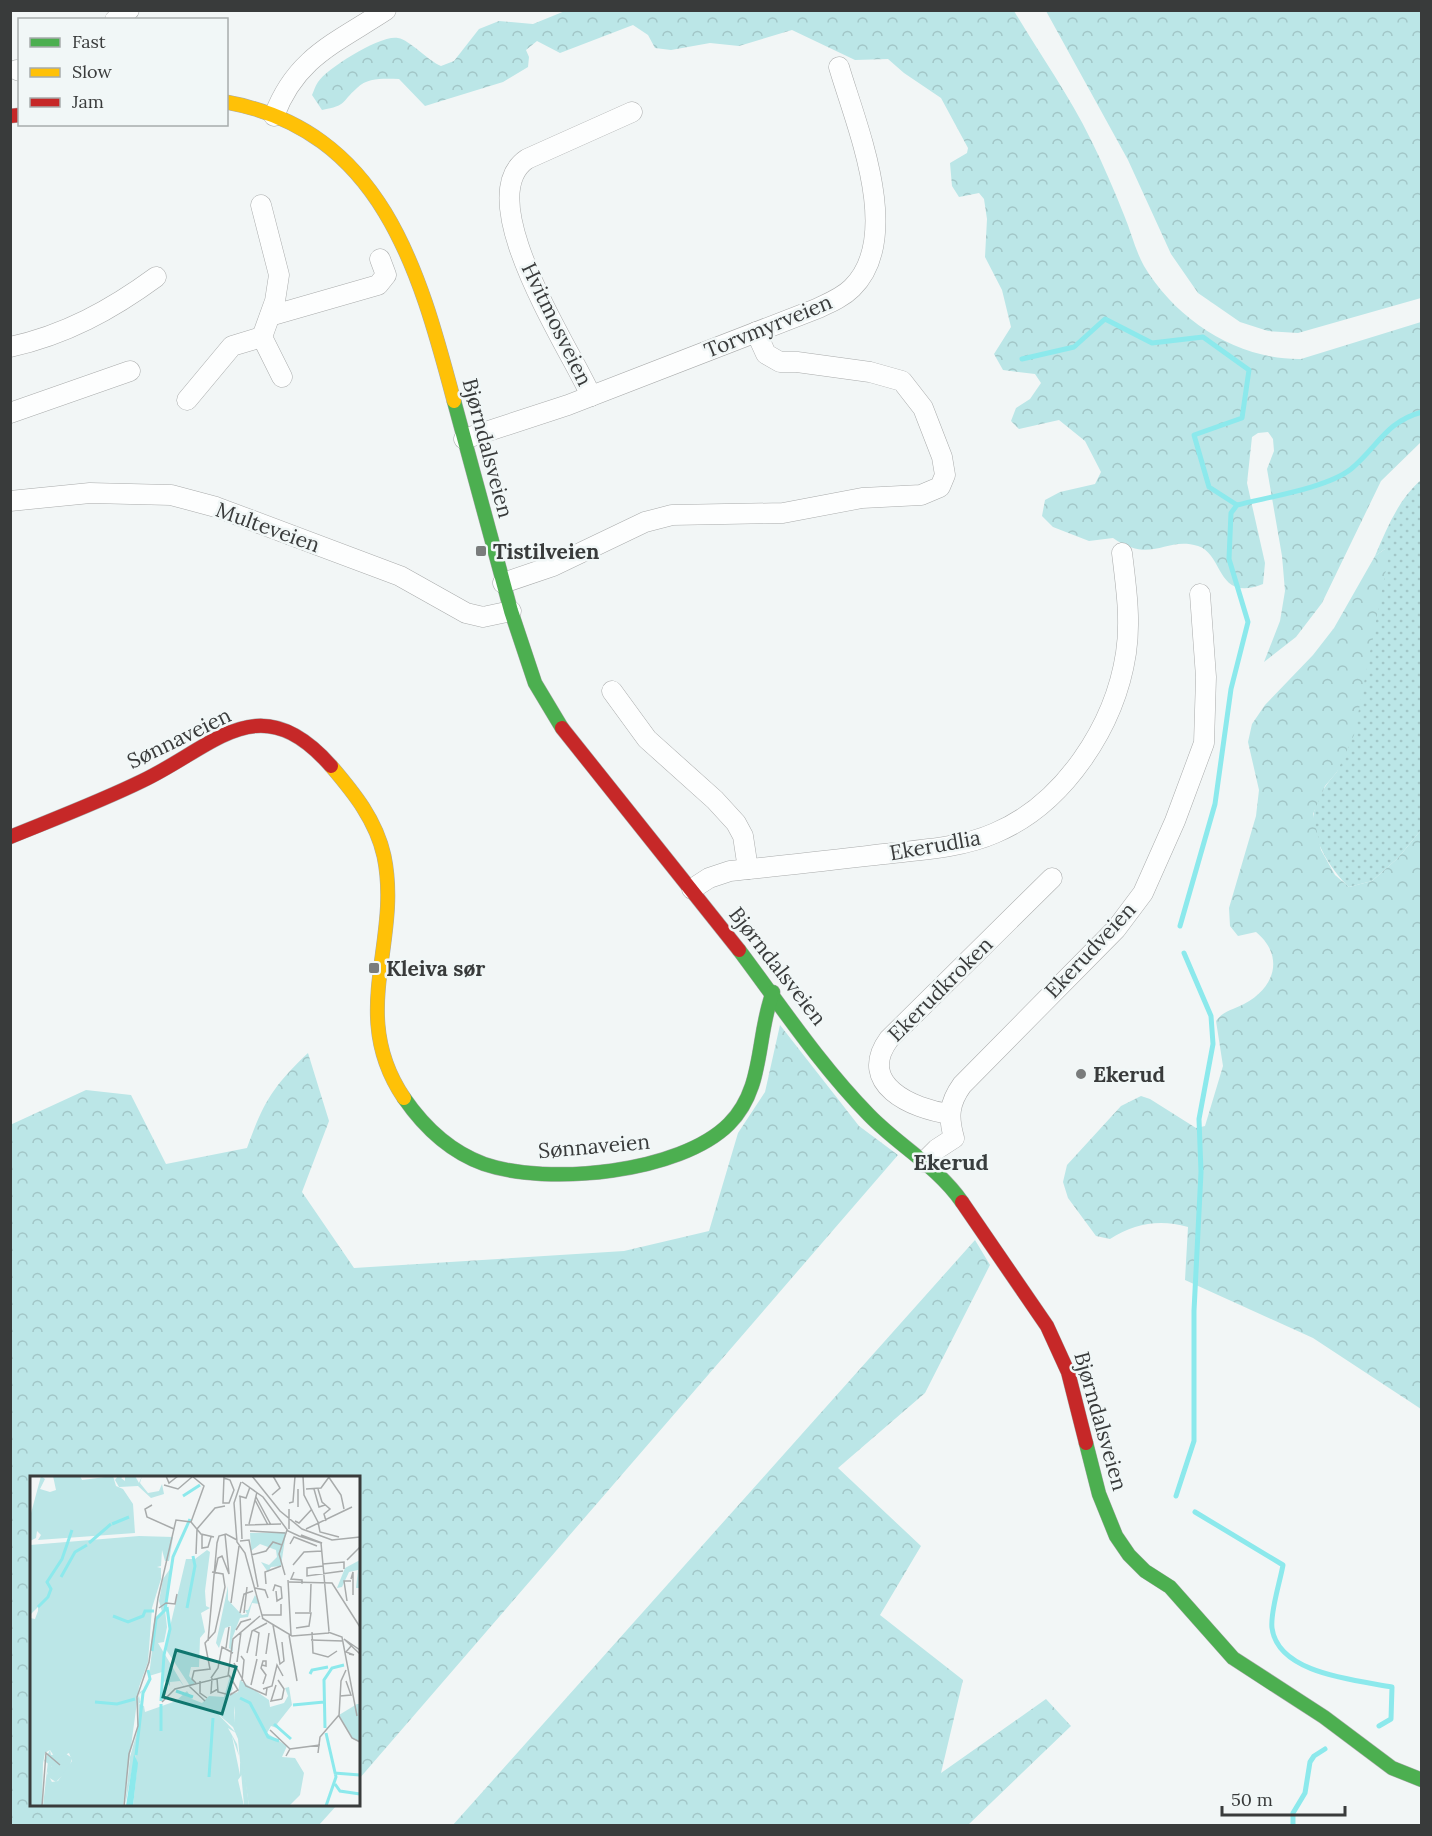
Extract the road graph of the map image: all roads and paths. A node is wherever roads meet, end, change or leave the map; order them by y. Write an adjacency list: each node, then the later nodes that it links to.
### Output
1 (386, 10): 5 (street)
2 (839, 67): 10 (street, Torvmyrveien)
3 (228, 103): 5 (street, Bjørndalsveien)
4 (632, 112): 15 (street, Hvitmosveien)
5 (274, 116): 18 (street, Bjørndalsveien)
6 (261, 205): 9 (street)
7 (380, 259): 9 (street)
8 (156, 277): 12 (street)
9 (270, 316): 11 (street)
10 (756, 332): 15 (street, Torvmyrveien); 21 (street)
11 (262, 337): 14 (street); 16 (street)
12 (10, 347)
13 (130, 371): 17 (street)
14 (282, 377)
15 (591, 396): 18 (street, Torvmyrveien)
16 (187, 400)
17 (10, 413)
18 (464, 439): 21 (street, Bjørndalsveien)
19 (10, 501): 23 (street, Multeveien)
20 (1122, 553): 26 (street, Ekerudlia)
21 (503, 583): 23 (street, Bjørndalsveien)
22 (1200, 594): 30 (street, Ekerudveien)
23 (511, 611): 28 (street, Bjørndalsveien)
24 (612, 691): 26 (street)
25 (10, 837): 29 (street, Sønnaveien)
26 (748, 869): 28 (street, Ekerudlia)
27 (1052, 878): 30 (street, Ekerudkroken)
28 (692, 889): 29 (street, Bjørndalsveien)
29 (773, 992): 31 (street, Bjørndalsveien)
30 (950, 1114): 31 (street, Ekerudveien)
31 (924, 1162): 32 (street, Bjørndalsveien)
32 (1422, 1780)

